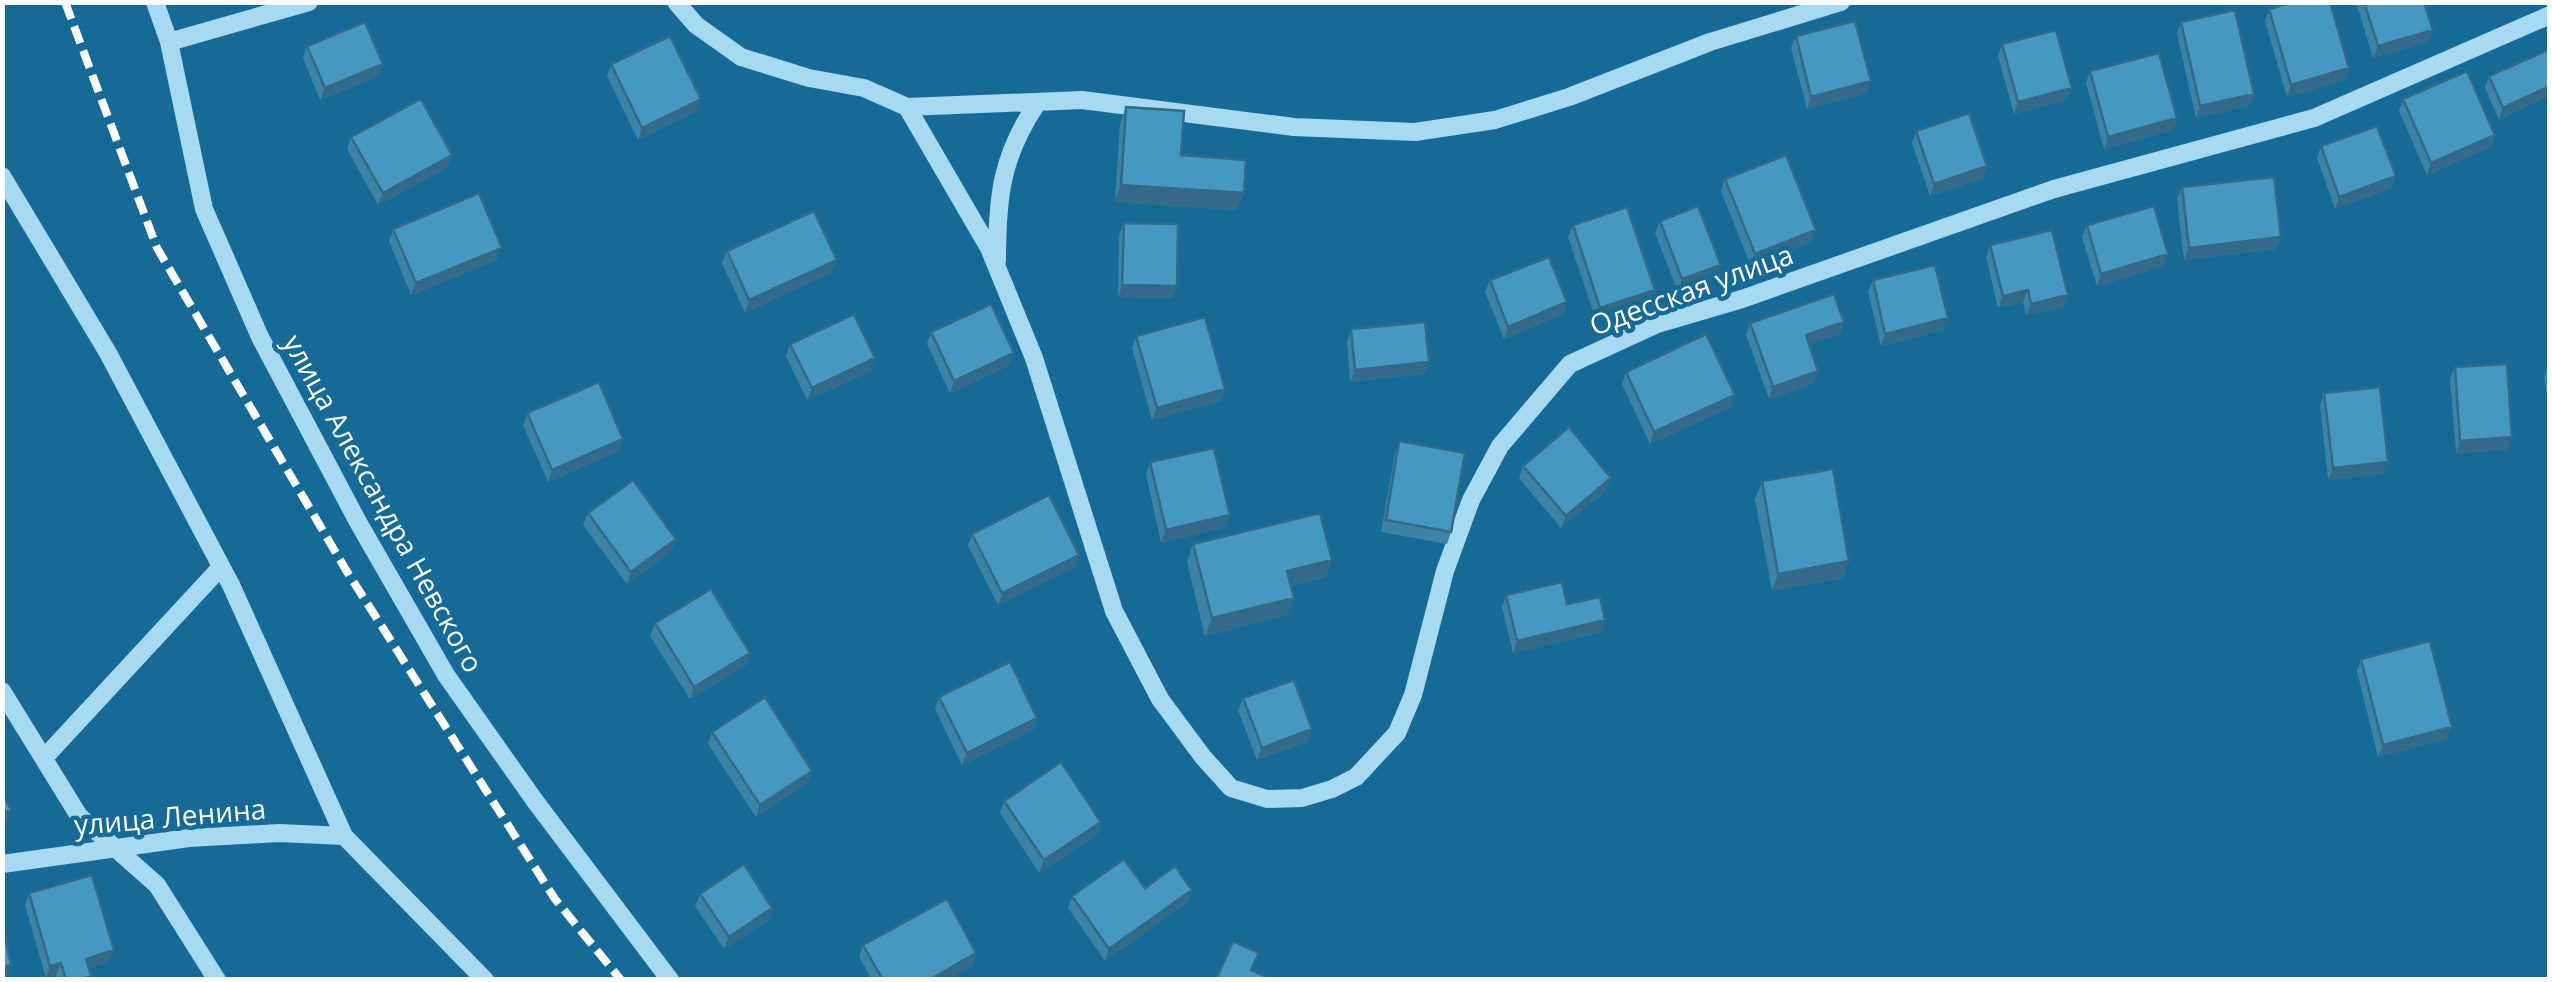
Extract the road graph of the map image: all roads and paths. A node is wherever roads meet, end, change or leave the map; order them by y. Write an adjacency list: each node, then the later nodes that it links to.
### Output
1 (155, 2): 6 (street, улица Александра Невского)
2 (308, 2): 6 (street)
3 (676, 2): 8 (street)
4 (1841, 2): 7 (street)
5 (2550, 16): 10 (street, Одесская улица)
6 (169, 42): 19 (street, улица Александра Невского)
7 (1038, 102): 8 (street); 10 (street, Одесская улица)
8 (907, 108): 10 (street, Одесская улица)
9 (2, 176): 11 (street)
10 (997, 267)
11 (221, 567): 13 (street); 14 (street)
12 (2, 691): 13 (street)
13 (44, 758): 15 (street)
14 (344, 836): 15 (street, улица Ленина); 18 (street)
15 (113, 847): 16 (street, улица Ленина); 17 (street)
16 (2, 864)
17 (217, 980)
18 (485, 980)
19 (670, 980)

